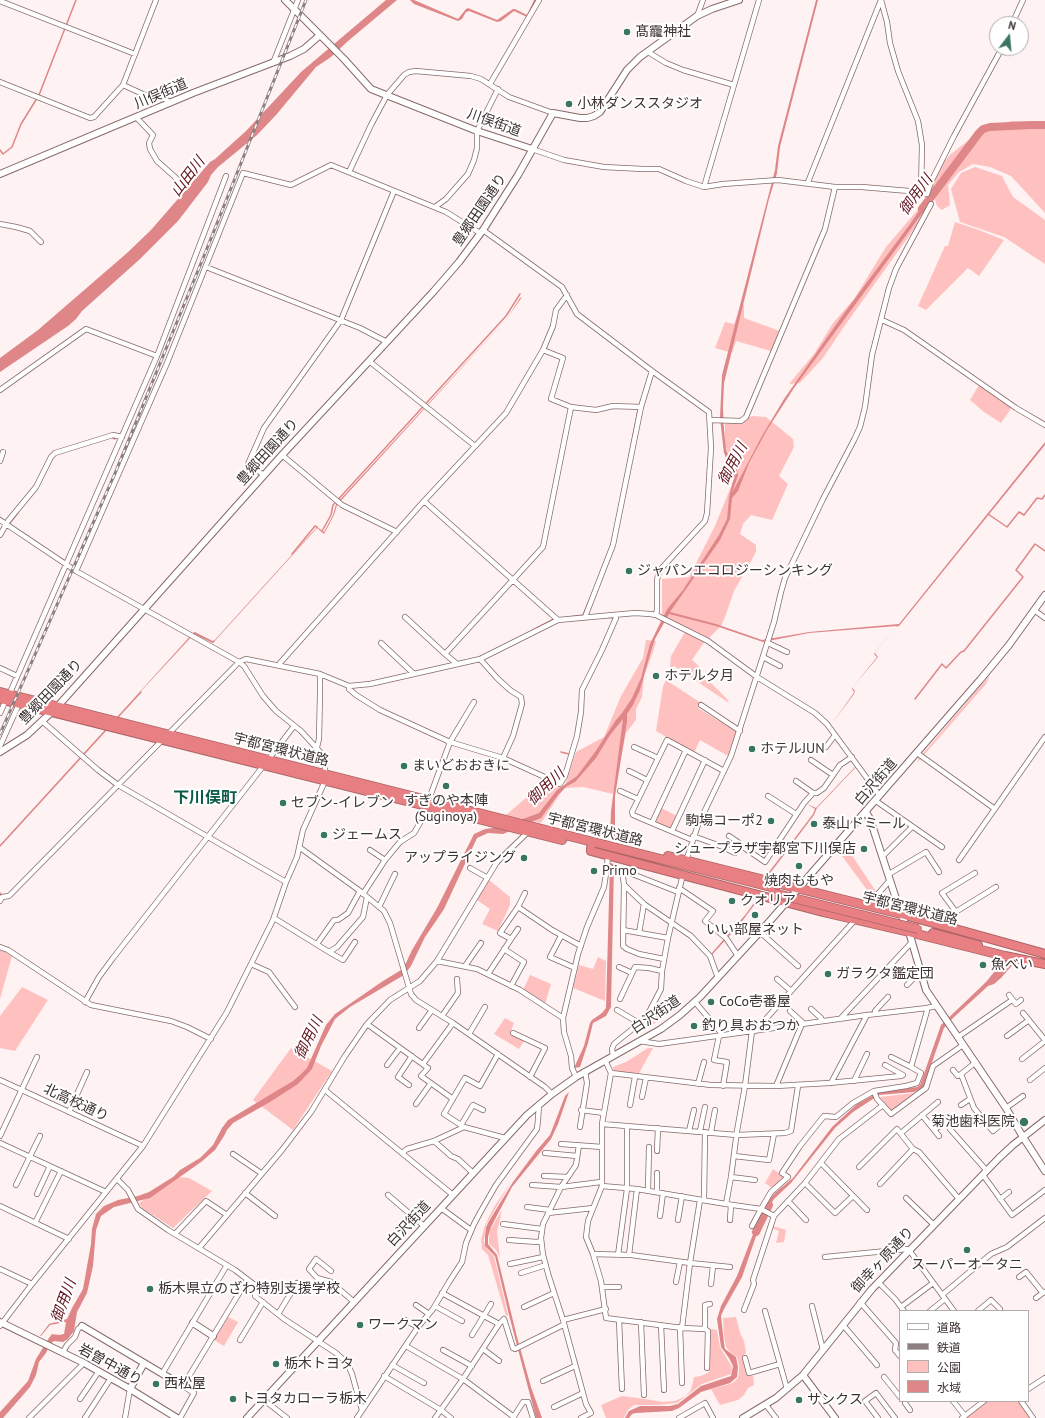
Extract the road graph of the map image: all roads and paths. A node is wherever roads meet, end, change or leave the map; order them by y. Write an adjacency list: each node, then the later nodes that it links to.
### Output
1 (156, 0): 16 (street)
2 (285, 0): 11 (street)
3 (298, 0): 11 (street)
4 (538, 0): 20 (street)
5 (703, 0): 12 (street)
6 (739, 0): 12 (street, 川俣街道)
7 (759, 0): 22 (street)
8 (881, 0): 33 (street); 38 (street)
9 (1023, 0): 13 (street)
10 (0, 1): 16 (street)
11 (294, 9): 14 (street); 18 (street)
12 (697, 16): 15 (street, 川俣街道)
13 (1016, 16)
14 (320, 35): 18 (street, 川俣街道); 24 (street, 川俣街道)
15 (648, 52): 22 (street); 26 (street, 川俣街道)
16 (135, 54): 21 (street)
17 (998, 56): 38 (street)
18 (273, 63): 25 (street, 川俣街道)
19 (0, 82): 21 (street)
20 (490, 84): 23 (street, 川俣街道); 24 (street, 川俣街道)
21 (123, 85): 25 (street)
22 (734, 85): 35 (street)
23 (498, 89): 26 (street, 川俣街道); 28 (street)
24 (387, 95): 28 (street, 川俣街道); 30 (street)
25 (171, 103): 27 (street, 川俣街道)
26 (553, 113): 29 (street, 川俣街道)
27 (136, 118): 31 (street, 川俣街道); 34 (street)
28 (478, 131): 29 (street, 川俣街道); 40 (street)
29 (532, 149): 35 (street); 42 (street, 豊郷田園通り)
30 (349, 172): 37 (street); 44 (street)
31 (0, 174)
32 (226, 176): 50 (street)
33 (808, 182): 35 (street); 36 (street)
34 (185, 186)
35 (704, 187)
36 (835, 187): 38 (street); 56 (street)
37 (394, 191): 40 (street); 46 (street)
38 (921, 192)
39 (931, 204): 47 (street)
40 (435, 207): 42 (street)
41 (0, 224): 43 (street)
42 (481, 232): 45 (street); 48 (street, 豊郷田園通り)
43 (41, 242)
44 (206, 267): 46 (street); 70 (street)
45 (567, 295): 49 (street); 52 (street)
46 (341, 320): 48 (street); 63 (street)
47 (882, 320): 57 (street); 82 (street)
48 (387, 342): 51 (street, 豊郷田園通り)
49 (543, 350): 54 (street); 59 (street)
50 (157, 356): 53 (street); 58 (street)
51 (369, 361): 59 (street); 61 (street, 豊郷田園通り)
52 (652, 371): 55 (street); 56 (street)
53 (0, 390)
54 (571, 407): 55 (street); 71 (street)
55 (641, 407): 78 (street)
56 (710, 420): 76 (street)
57 (1045, 424)
58 (122, 437): 66 (street); 69 (street)
59 (475, 446): 64 (street)
60 (3, 452): 62 (street)
61 (282, 455): 63 (street, 豊郷田園通り); 67 (street)
62 (0, 461)
63 (264, 475): 73 (street, 豊郷田園通り)
64 (424, 501): 67 (street); 71 (street)
65 (0, 520): 66 (street)
66 (6, 524): 68 (street); 69 (street)
67 (397, 532): 89 (street)
68 (0, 535)
69 (66, 565): 70 (street); 94 (street)
70 (76, 572): 73 (street)
71 (513, 580): 80 (street); 84 (street)
72 (1045, 595): 74 (street, 白沢街道)
73 (143, 609): 87 (street); 102 (street, 豊郷田園通り)
74 (1034, 610): 79 (street); 117 (street, 白沢街道)
75 (615, 615): 76 (street); 78 (street); 119 (street)
76 (656, 615): 95 (street)
77 (405, 617): 84 (street)
78 (585, 617): 80 (street)
79 (1045, 618)
80 (558, 620): 86 (street)
81 (381, 643): 93 (street)
82 (768, 643): 83 (street); 85 (street)
83 (787, 652)
84 (445, 654): 88 (street)
85 (764, 657): 90 (street); 95 (street)
86 (480, 659): 88 (street); 119 (street)
87 (239, 662): 89 (street); 105 (street); 108 (street)
88 (457, 664): 93 (street)
89 (279, 666): 92 (street)
90 (780, 666)
91 (0, 668): 94 (street)
92 (320, 674): 96 (street); 112 (street)
93 (414, 674): 96 (street)
94 (17, 676): 98 (street)
95 (757, 677): 106 (street); 107 (street)
96 (349, 686): 110 (street)
97 (0, 692): 98 (highway, 宇都宮環状道路)
98 (5, 698): 100 (highway, 宇都宮環状道路); 102 (highway, 宇都宮環状道路); 103 (street)
99 (474, 702): 110 (street)
100 (19, 704): 102 (highway, 宇都宮環状道路); 111 (street)
101 (701, 705): 106 (street)
102 (54, 709): 104 (street, 豊郷田園通り); 108 (highway, 宇都宮環状道路)
103 (0, 713)
104 (42, 721): 116 (street, 豊郷田園通り); 130 (street)
105 (294, 726): 112 (street); 123 (street)
106 (740, 731): 125 (street)
107 (835, 735): 114 (street); 118 (street)
108 (166, 737): 123 (highway, 宇都宮環状道路); 130 (street)
109 (1045, 737): 137 (street)
110 (450, 742): 119 (street); 136 (street)
111 (0, 746)
112 (317, 747): 127 (street)
113 (634, 747): 120 (street)
114 (826, 747)
115 (686, 750): 120 (street); 121 (street); 140 (street)
116 (0, 752)
117 (917, 753): 134 (street, 白沢街道); 137 (street)
118 (852, 757): 126 (street); 134 (street)
119 (503, 758)
120 (658, 758): 128 (street)
121 (705, 760): 125 (street); 143 (street)
122 (811, 760): 126 (street)
123 (266, 763): 127 (highway, 宇都宮環状道路); 145 (street)
124 (629, 771): 128 (street)
125 (724, 771): 147 (street)
126 (833, 775): 132 (street)
127 (325, 778): 136 (highway, 宇都宮環状道路); 149 (street)
128 (647, 780): 135 (street)
129 (796, 781): 132 (street)
130 (118, 785): 145 (street); 175 (street)
131 (620, 791): 135 (street)
132 (814, 793): 139 (street)
133 (768, 796): 139 (street)
134 (878, 798): 138 (street, 白沢街道); 141 (street)
135 (638, 799): 140 (street)
136 (428, 804): 142 (highway, 宇都宮環状道路); 155 (street)
137 (995, 809): 156 (street)
138 (866, 812): 154 (street); 170 (street, 白沢街道)
139 (796, 814): 148 (street)
140 (652, 823): 143 (street)
141 (912, 827): 150 (street); 154 (street)
142 (530, 830): 144 (highway, 宇都宮環状道路); 151 (highway, 宇都宮環状道路); 165 (street)
143 (672, 831): 147 (street)
144 (555, 833): 157 (highway); 172 (highway, 宇都宮環状道路)
145 (209, 836): 167 (street); 230 (street)
146 (729, 836): 148 (street)
147 (693, 838): 148 (street); 157 (street)
148 (740, 845)
149 (299, 847): 167 (street); 174 (street)
150 (942, 847)
151 (592, 848): 153 (highway); 172 (highway, 宇都宮環状道路)
152 (370, 850): 155 (street)
153 (608, 855): 159 (street); 164 (highway)
154 (882, 855): 166 (street)
155 (385, 860): 174 (street)
156 (960, 860)
157 (686, 861): 170 (highway)
158 (470, 868): 165 (street)
159 (610, 868): 160 (street); 200 (street)
160 (622, 870): 168 (street); 171 (street)
161 (939, 872): 166 (street)
162 (975, 873): 181 (street)
163 (395, 874): 178 (street)
164 (682, 875): 171 (street); 176 (highway)
165 (486, 877): 207 (street)
166 (889, 877): 180 (street); 182 (street)
167 (286, 882): 183 (street)
168 (624, 885): 177 (street); 189 (street)
169 (996, 887): 181 (street)
170 (798, 888): 176 (street, 白沢街道); 180 (highway)
171 (678, 890): 185 (street); 205 (street)
172 (774, 891): 187 (highway, 宇都宮環状道路)
173 (525, 893): 179 (street)
174 (363, 894): 178 (street); 199 (street); 203 (street)
175 (0, 901)
176 (786, 902): 184 (highway); 190 (street, 白沢街道)
177 (644, 904): 185 (street); 192 (street)
178 (379, 907): 222 (street)
179 (518, 907): 193 (street); 195 (street)
180 (869, 907): 182 (highway)
181 (956, 912): 186 (street)
182 (901, 914): 186 (highway); 191 (street)
183 (274, 918): 199 (street); 209 (street)
184 (855, 920): 191 (highway); 224 (street)
185 (671, 922): 194 (street); 218 (street)
186 (940, 925): 204 (highway)
187 (919, 927): 204 (highway, 宇都宮環状道路); 208 (highway, 宇都宮環状道路)
188 (518, 929): 195 (street)
189 (623, 930): 192 (street); 206 (street)
190 (760, 932): 205 (street, 白沢街道); 211 (street)
191 (908, 932): 197 (street); 208 (highway)
192 (639, 933): 194 (street)
193 (561, 936): 200 (street); 213 (street)
194 (668, 938): 206 (street)
195 (511, 939): 202 (street)
196 (356, 942): 203 (street)
197 (912, 942): 215 (street); 245 (street)
198 (481, 943): 210 (street)
199 (317, 944): 203 (street)
200 (581, 946): 213 (street)
201 (0, 947): 230 (street)
202 (504, 949): 217 (street); 223 (street)
203 (329, 952)
204 (1045, 955)
205 (738, 956): 218 (street, 白沢街道)
206 (664, 959): 214 (street)
207 (437, 961): 210 (street); 222 (street)
208 (1045, 963)
209 (251, 964): 233 (street); 259 (street)
210 (465, 966): 217 (street)
211 (798, 966)
212 (619, 967): 216 (street)
213 (575, 968): 244 (street)
214 (662, 971): 216 (street); 249 (street)
215 (920, 972): 221 (street); 232 (street)
216 (632, 973): 227 (street)
217 (488, 974): 223 (street)
218 (718, 978): 231 (street, 白沢街道)
219 (457, 979): 243 (street)
220 (777, 979): 224 (street)
221 (907, 985)
222 (410, 986): 237 (street); 250 (street)
223 (511, 986): 244 (street)
224 (791, 992): 253 (street)
225 (1008, 995): 228 (street)
226 (888, 997): 241 (street)
227 (620, 999)
228 (1012, 1000): 229 (street); 258 (street)
229 (1021, 1000)
230 (85, 1002): 259 (street)
231 (694, 1002): 256 (street); 260 (street, 白沢街道)
232 (936, 1006): 235 (street); 258 (street)
233 (295, 1007)
234 (485, 1007): 255 (street)
235 (926, 1008): 241 (street); 277 (street)
236 (811, 1009): 247 (street)
237 (432, 1010): 243 (street); 252 (street)
238 (617, 1010): 249 (street)
239 (790, 1011): 251 (street)
240 (1023, 1013): 246 (street)
241 (875, 1014): 242 (street)
242 (867, 1015): 245 (street); 292 (street)
243 (442, 1016): 248 (street)
244 (563, 1018): 285 (street)
245 (840, 1019): 247 (street)
246 (1029, 1020): 257 (street); 261 (street)
247 (822, 1021): 251 (street)
248 (453, 1023): 255 (street); 274 (street)
249 (639, 1023): 267 (street)
250 (367, 1024): 263 (street); 300 (street)
251 (802, 1024): 253 (street); 297 (street)
252 (419, 1028)
253 (754, 1031): 256 (street); 296 (street)
254 (513, 1033): 284 (street)
255 (469, 1034): 264 (street)
256 (721, 1035): 260 (street); 295 (street)
257 (1007, 1036)
258 (958, 1038): 262 (street)
259 (211, 1039): 347 (street)
260 (639, 1041): 267 (street, 白沢街道)
261 (1045, 1041): 271 (street)
262 (963, 1045): 273 (street); 312 (street)
263 (400, 1048): 266 (street); 275 (street)
264 (498, 1054): 284 (street); 305 (street)
265 (867, 1054): 290 (street)
266 (412, 1056): 274 (street); 294 (street)
267 (613, 1056): 270 (street, 白沢街道)
268 (37, 1057): 299 (street)
269 (891, 1057): 277 (street)
270 (605, 1060): 280 (street, 白沢街道); 282 (street)
271 (1022, 1060)
272 (704, 1062): 293 (street)
273 (976, 1062): 283 (street); 314 (street)
274 (423, 1064): 291 (street)
275 (387, 1065)
276 (885, 1065): 290 (street)
277 (911, 1067): 301 (street)
278 (1045, 1068): 289 (street)
279 (954, 1070): 283 (street)
280 (586, 1071): 285 (street, 白沢街道); 316 (street)
281 (87, 1072): 319 (street)
282 (611, 1074): 286 (street); 320 (street)
283 (961, 1074): 306 (street)
284 (530, 1077): 302 (street)
285 (576, 1077): 302 (street, 白沢街道)
286 (635, 1077): 287 (street); 310 (street)
287 (646, 1078): 293 (street); 304 (street)
288 (0, 1080): 299 (street, 北高校通り)
289 (1030, 1080)
290 (854, 1081): 292 (street)
291 (431, 1083): 305 (street); 308 (street)
292 (831, 1083): 298 (street)
293 (698, 1084): 295 (street)
294 (409, 1085)
295 (723, 1086): 296 (street)
296 (745, 1086): 297 (street); 336 (street)
297 (776, 1086): 298 (street)
298 (798, 1086): 337 (street)
299 (21, 1090): 319 (street, 北高校通り); 338 (street)
300 (325, 1090): 352 (street); 363 (street)
301 (874, 1091): 312 (street); 402 (street)
302 (552, 1094): 309 (street, 白沢街道)
303 (1023, 1096): 314 (street)
304 (642, 1097)
305 (453, 1099): 326 (street)
306 (970, 1099): 311 (street); 322 (street)
307 (938, 1102): 321 (street)
308 (416, 1104)
309 (539, 1104): 342 (street, 白沢街道); 418 (street)
310 (630, 1105)
311 (960, 1105)
312 (883, 1106): 358 (street)
313 (704, 1107): 333 (street)
314 (1006, 1108): 322 (street)
315 (483, 1110): 326 (street)
316 (581, 1110): 320 (street); 328 (street)
317 (694, 1110): 332 (street)
318 (715, 1110): 334 (street)
319 (69, 1112): 347 (street, 北高校通り)
320 (604, 1113): 325 (street)
321 (922, 1116): 331 (street); 335 (street)
322 (1011, 1116): 341 (street)
323 (1045, 1120): 341 (street, 御幸ヶ原通り)
324 (946, 1121): 331 (street)
325 (602, 1124): 327 (street); 348 (street)
326 (463, 1126): 342 (street); 343 (street)
327 (628, 1126): 329 (street); 378 (street)
328 (580, 1127)
329 (658, 1128): 332 (street); 351 (street)
330 (950, 1128): 366 (street)
331 (934, 1130): 340 (street)
332 (689, 1131): 333 (street)
333 (702, 1132): 334 (street); 395 (street)
334 (711, 1132): 336 (street)
335 (901, 1133): 350 (street); 361 (street)
336 (737, 1134): 337 (street); 356 (street)
337 (774, 1134): 356 (street)
338 (0, 1136)
339 (40, 1136): 357 (street)
340 (939, 1136)
341 (1023, 1137): 360 (street); 366 (street, 御幸ヶ原通り)
342 (505, 1138): 364 (street, 白沢街道)
343 (434, 1141): 352 (street); 364 (street)
344 (0, 1143): 357 (street)
345 (562, 1144): 346 (street)
346 (579, 1145): 348 (street); 355 (street)
347 (143, 1146): 370 (street)
348 (602, 1147): 373 (street)
349 (649, 1147): 381 (street)
350 (913, 1149): 374 (street); 393 (street)
351 (658, 1151)
352 (402, 1153): 389 (street)
353 (545, 1153): 355 (street)
354 (233, 1154): 363 (street)
355 (577, 1156): 368 (street)
356 (734, 1156): 369 (street)
357 (30, 1157): 359 (street); 375 (street)
358 (821, 1163): 372 (street); 391 (street)
359 (50, 1166): 362 (street); 387 (street)
360 (1044, 1166)
361 (859, 1167)
362 (61, 1171): 382 (street); 413 (street)
363 (261, 1173): 385 (street)
364 (473, 1173): 389 (street, 白沢街道)
365 (658, 1173): 383 (street)
366 (984, 1173): 393 (street, 御幸ヶ原通り); 394 (street)
367 (544, 1176): 368 (street)
368 (568, 1177): 377 (street)
369 (732, 1177): 371 (street); 397 (street)
370 (117, 1179): 382 (street); 420 (street)
371 (755, 1180)
372 (805, 1183): 391 (street); 396 (street)
373 (602, 1184): 377 (street); 378 (street); 401 (street)
374 (880, 1184)
375 (16, 1185)
376 (532, 1185): 377 (street)
377 (562, 1187): 404 (street)
378 (627, 1189): 379 (street); 427 (street)
379 (637, 1189): 381 (street); 428 (street)
380 (1045, 1190): 394 (street)
381 (648, 1191): 383 (street)
382 (106, 1192): 421 (street)
383 (657, 1192): 386 (street)
384 (1009, 1192): 394 (street)
385 (245, 1193): 405 (street); 406 (street)
386 (663, 1193): 390 (street); 407 (street)
387 (37, 1194)
388 (388, 1195): 416 (street)
389 (453, 1195): 400 (street, 白沢街道)
390 (682, 1196): 395 (street); 410 (street)
391 (853, 1196): 403 (street)
392 (906, 1198): 415 (street)
393 (959, 1199): 415 (street, 御幸ヶ原通り)
394 (1000, 1199)
395 (702, 1200): 397 (street); 432 (street)
396 (788, 1201): 408 (street); 412 (street)
397 (728, 1204): 402 (street); 411 (street)
398 (0, 1206): 413 (street)
399 (527, 1207): 404 (street)
400 (441, 1208): 416 (street, 白沢街道); 418 (street)
401 (593, 1208): 404 (street); 426 (street)
402 (761, 1209): 408 (street); 417 (street)
403 (867, 1210)
404 (549, 1211): 419 (street)
405 (227, 1214): 420 (street); 424 (street)
406 (275, 1216)
407 (660, 1216)
408 (774, 1216): 468 (street)
409 (1045, 1218): 454 (street)
410 (678, 1220)
411 (730, 1220)
412 (806, 1220)
413 (35, 1223): 421 (street)
414 (503, 1224): 419 (street)
415 (934, 1225): 425 (street, 御幸ヶ原通り)
416 (424, 1226): 458 (street, 白沢街道)
417 (752, 1226)
418 (471, 1230): 452 (street)
419 (542, 1230): 423 (street)
420 (175, 1234): 424 (street)
421 (69, 1239): 447 (street)
422 (509, 1240): 423 (street)
423 (541, 1241): 429 (street)
424 (199, 1248): 434 (street)
425 (909, 1250): 430 (street); 444 (street, 御幸ヶ原通り); 446 (street)
426 (593, 1254): 427 (street); 449 (street)
427 (618, 1255): 428 (street)
428 (630, 1255): 431 (street)
429 (543, 1257): 433 (street); 435 (street)
430 (825, 1257)
431 (680, 1262): 432 (street); 443 (street)
432 (690, 1263): 436 (street); 489 (street)
433 (510, 1264)
434 (227, 1265): 442 (street); 482 (street)
435 (546, 1265): 440 (street); 453 (street)
436 (713, 1266): 437 (street); 448 (street)
437 (730, 1267)
438 (0, 1269): 447 (street)
439 (331, 1271): 458 (street)
440 (521, 1273)
441 (1018, 1277): 451 (street)
442 (247, 1280): 457 (street); 492 (street)
443 (676, 1282)
444 (878, 1282): 459 (street, 御幸ヶ原通り); 467 (street)
445 (297, 1283): 474 (street)
446 (934, 1283): 454 (street); 467 (street)
447 (32, 1284): 483 (street)
448 (711, 1284)
449 (602, 1287): 450 (street); 466 (street)
450 (619, 1287)
451 (1044, 1292): 455 (street)
452 (442, 1293): 463 (street); 476 (street)
453 (554, 1293): 465 (street); 480 (street)
454 (942, 1294): 456 (street)
455 (1036, 1298)
456 (946, 1299): 469 (street); 470 (street)
457 (263, 1302): 474 (street); 493 (street)
458 (354, 1302): 494 (street, 白沢街道)
459 (860, 1302): 486 (street, 御幸ヶ原通り); 500 (street)
460 (491, 1304): 476 (street)
461 (710, 1304): 490 (street)
462 (416, 1305): 475 (street)
463 (435, 1306): 475 (street); 479 (street)
464 (812, 1306): 498 (street)
465 (524, 1307)
466 (606, 1309): 478 (street); 480 (street)
467 (903, 1309)
468 (744, 1310)
469 (931, 1310)
470 (953, 1310)
471 (979, 1310): 472 (street)
472 (999, 1310)
473 (765, 1311): 505 (street)
474 (278, 1314): 494 (street)
475 (429, 1314): 488 (street)
476 (484, 1316): 484 (street); 491 (street)
477 (405, 1320): 488 (street)
478 (619, 1320): 481 (street); 525 (street)
479 (462, 1321)
480 (563, 1322): 484 (street); 509 (street)
481 (641, 1322): 485 (street); 529 (street)
482 (193, 1323): 492 (street); 512 (street)
483 (1, 1324): 499 (street, 岩曽中通り)
484 (499, 1324): 497 (street)
485 (661, 1325): 489 (street); 527 (street)
486 (843, 1325): 498 (street, 御幸ヶ原通り); 507 (street)
487 (82, 1326): 499 (street); 504 (street)
488 (418, 1327): 495 (street)
489 (681, 1327): 490 (street); 521 (street)
490 (705, 1329): 510 (street)
491 (472, 1335)
492 (213, 1336): 522 (street)
493 (240, 1340)
494 (319, 1341): 532 (street, 白沢街道); 539 (street)
495 (406, 1346): 506 (street); 518 (street)
496 (443, 1350): 508 (street)
497 (483, 1350): 502 (street); 508 (street)
498 (824, 1350): 513 (street, 御幸ヶ原通り)
499 (63, 1352): 503 (street, 岩曽中通り)
500 (899, 1355)
501 (745, 1358): 505 (street)
502 (499, 1360)
503 (84, 1363): 511 (street, 岩曽中通り); 545 (street)
504 (144, 1363): 512 (street); 524 (street)
505 (780, 1364): 526 (street)
506 (392, 1365): 514 (street); 520 (street)
507 (876, 1365)
508 (472, 1366): 518 (street)
509 (575, 1366): 519 (street); 528 (street)
510 (707, 1368)
511 (99, 1371): 516 (street, 岩曽中通り); 531 (street)
512 (162, 1374): 522 (street)
513 (803, 1375): 526 (street, 御幸ヶ原通り); 560 (street)
514 (384, 1376): 539 (street); 540 (street)
515 (884, 1377): 530 (street)
516 (111, 1378): 524 (street, 岩曽中通り); 546 (street)
517 (1045, 1378): 523 (street)
518 (463, 1379): 540 (street); 543 (street)
519 (543, 1381)
520 (424, 1383)
521 (682, 1383)
522 (183, 1386): 548 (street)
523 (1029, 1388)
524 (130, 1389): 547 (street); 548 (street, 岩曽中通り)
525 (622, 1389)
526 (787, 1389): 537 (street, 御幸ヶ原通り)
527 (664, 1390)
528 (583, 1393): 538 (street); 542 (street)
529 (644, 1395)
530 (899, 1396)
531 (80, 1398)
532 (264, 1400): 549 (street, 白沢街道); 550 (street)
533 (905, 1402): 541 (street)
534 (954, 1402): 544 (street)
535 (982, 1402): 544 (street)
536 (1022, 1402): 563 (street)
537 (766, 1405): 558 (street, 御幸ヶ原通り); 559 (street)
538 (554, 1407)
539 (362, 1410): 551 (street)
540 (441, 1410): 552 (street); 553 (street)
541 (910, 1410)
542 (589, 1416): 555 (street)
543 (513, 1417): 554 (street)
544 (963, 1417)
545 (29, 1418)
546 (85, 1418)
547 (125, 1418)
548 (177, 1418)
549 (247, 1418)
550 (288, 1418)
551 (357, 1418)
552 (435, 1418)
553 (452, 1418)
554 (533, 1418)
555 (581, 1418)
556 (680, 1418): 557 (street)
557 (713, 1418)
558 (743, 1418)
559 (776, 1418)
560 (835, 1418)
561 (878, 1418): 562 (street)
562 (895, 1418)
563 (1033, 1418)

